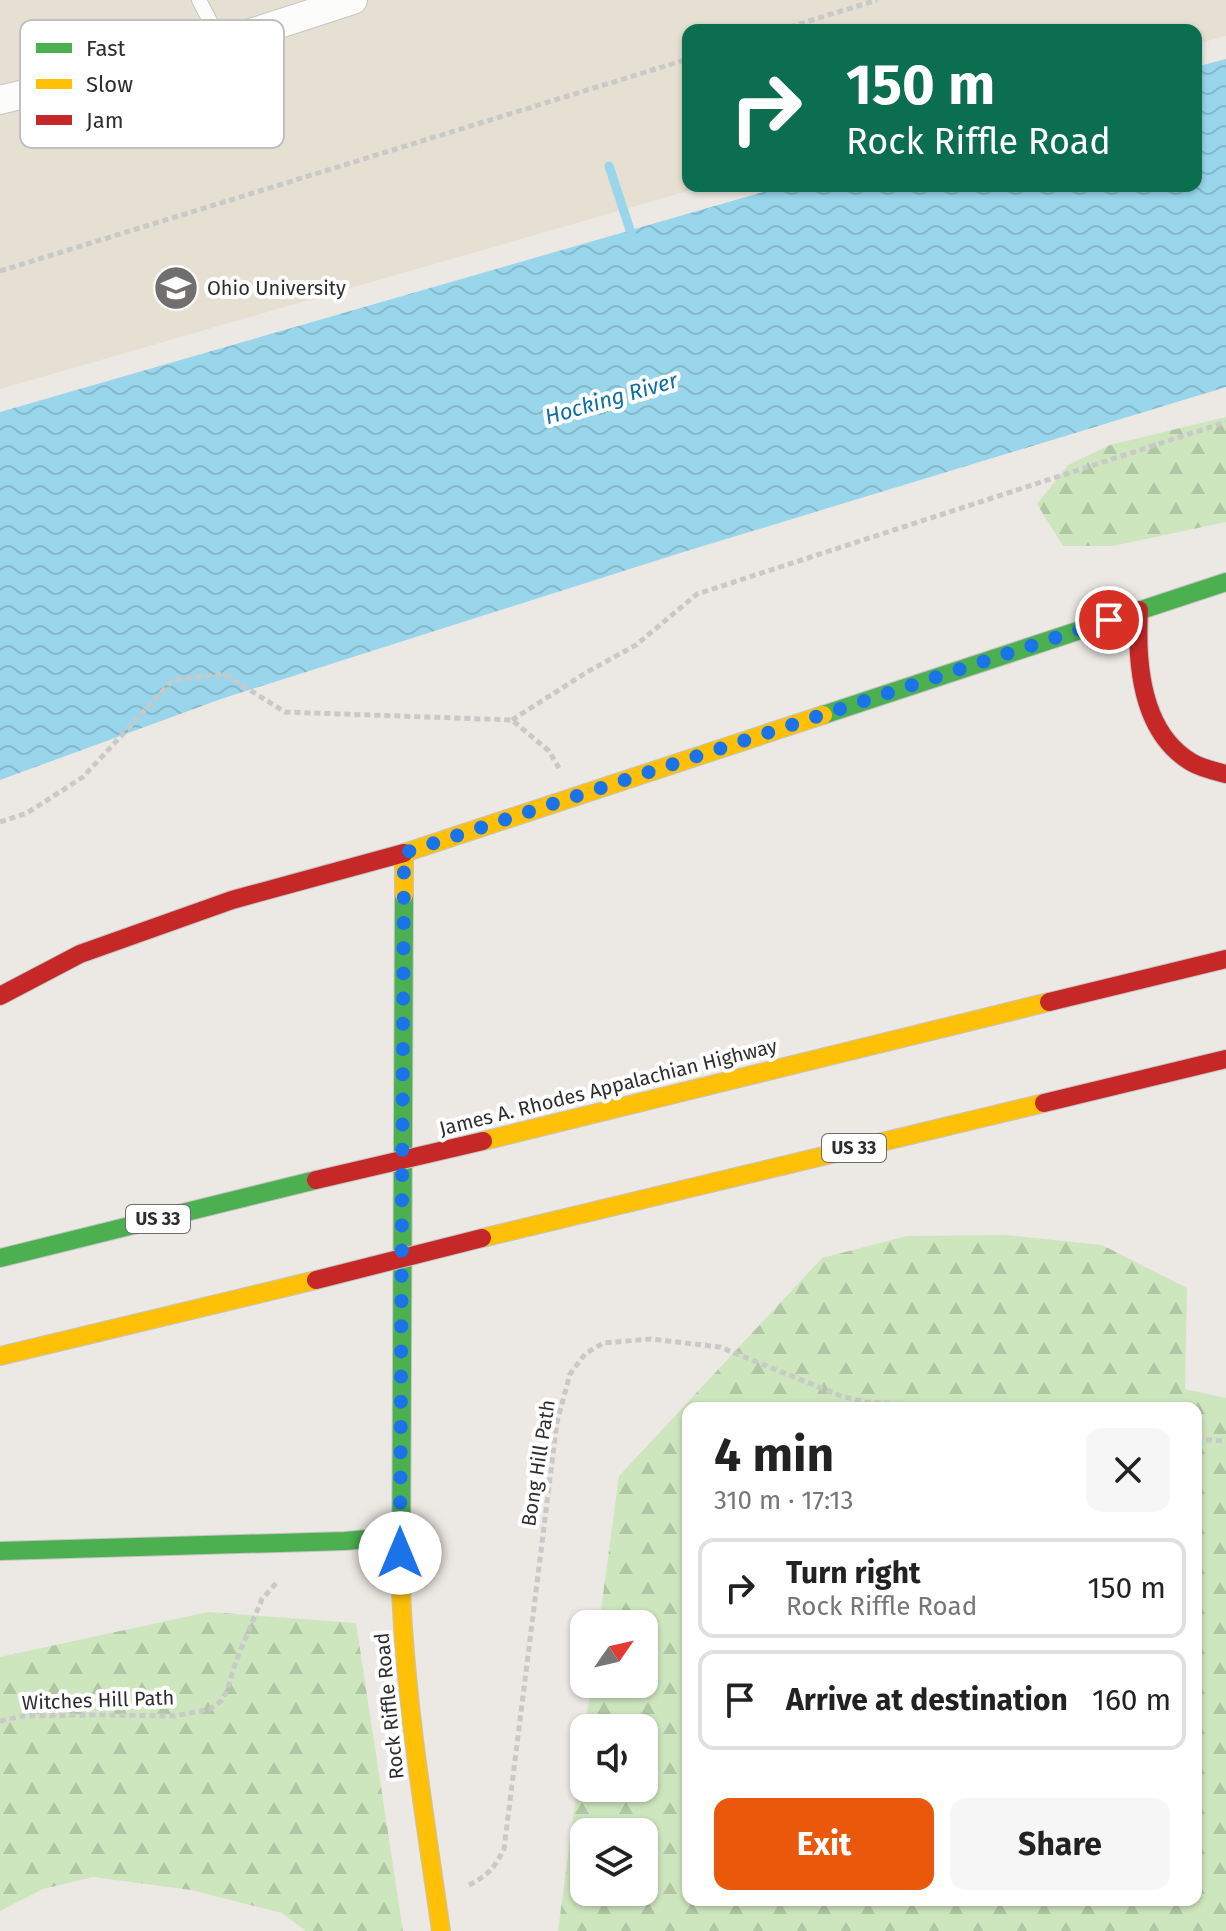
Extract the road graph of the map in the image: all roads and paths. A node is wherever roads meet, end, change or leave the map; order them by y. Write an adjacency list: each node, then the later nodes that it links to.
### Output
1 (199, 0): 4 (lane)
2 (353, 0): 5 (street)
3 (877, 0): 6 (path)
4 (209, 20)
5 (284, 22)
6 (799, 24)
7 (682, 61): 10 (path)
8 (20, 95): 9 (street)
9 (0, 100)
10 (0, 271)
11 (1226, 422): 14 (path)
12 (1226, 582): 13 (main road)
13 (1139, 610): 15 (main road); 16 (main road)
14 (512, 720): 16 (path); 17 (path)
15 (1226, 774)
16 (575, 796): 18 (main road)
17 (0, 822)
18 (404, 853): 20 (main road); 27 (main road, Rock Riffle Road)
19 (1226, 959): 22 (main road, James A. Rhodes Appalachian Highway / US 33, bridge)
20 (0, 996)
21 (1226, 1059): 23 (main road, US 33, bridge)
22 (0, 1258)
23 (0, 1356)
24 (866, 1402): 31 (path, Bong Hill Path)
25 (1202, 1439): 26 (path)
26 (1226, 1441)
27 (400, 1536): 28 (main road); 32 (main road, Rock Riffle Road)
28 (0, 1551)
29 (283, 1578): 30 (path, Witches Hill Path)
30 (0, 1721)
31 (460, 1890)
32 (441, 1931)

